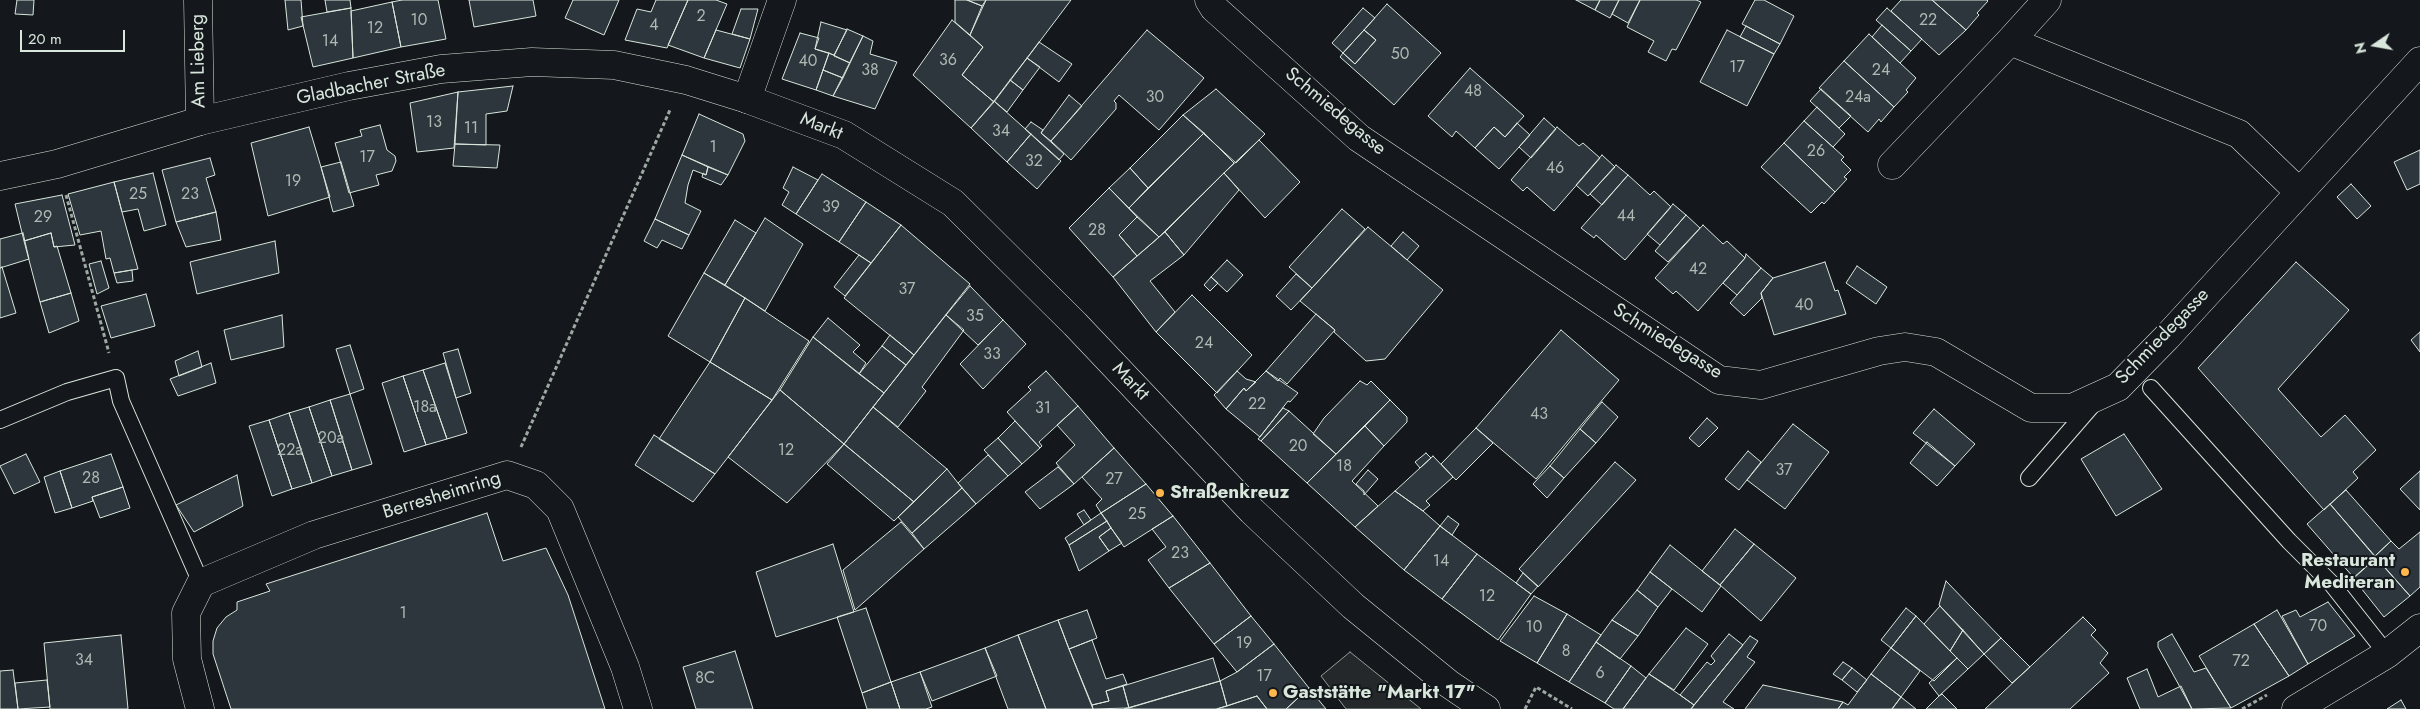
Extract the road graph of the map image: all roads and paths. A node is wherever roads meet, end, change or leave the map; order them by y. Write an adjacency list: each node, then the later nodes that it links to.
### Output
1 (198, 0): 9 (street, Am Lieberg)
2 (782, 0): 8 (street)
3 (1209, 0): 16 (street, Schmiedegasse)
4 (2047, 0): 5 (street)
5 (2010, 41): 11 (street); 13 (street)
6 (2420, 61): 13 (street, Schmiedegasse)
7 (686, 80): 8 (street, Gladbacher Straße); 9 (street, Gladbacher Straße); 18 (path)
8 (747, 99): 25 (street, Markt)
9 (200, 121): 10 (street, Gladbacher Straße)
10 (58, 164): 12 (street, Gladbacher Straße); 14 (path)
11 (1892, 165)
12 (0, 176)
13 (2298, 192): 16 (street, Schmiedegasse)
14 (116, 378): 17 (lane); 20 (lane)
15 (2151, 388): 22 (lane)
16 (2100, 395): 19 (lane)
17 (0, 420)
18 (507, 475): 20 (street, Berresheimring); 24 (street, Berresheimring)
19 (2029, 478)
20 (201, 583): 23 (street)
21 (2420, 628): 22 (street)
22 (2387, 654): 28 (street)
23 (200, 709)
24 (638, 709)
25 (1486, 709)
26 (1525, 709): 27 (path)
27 (1572, 709)
28 (2296, 709)

